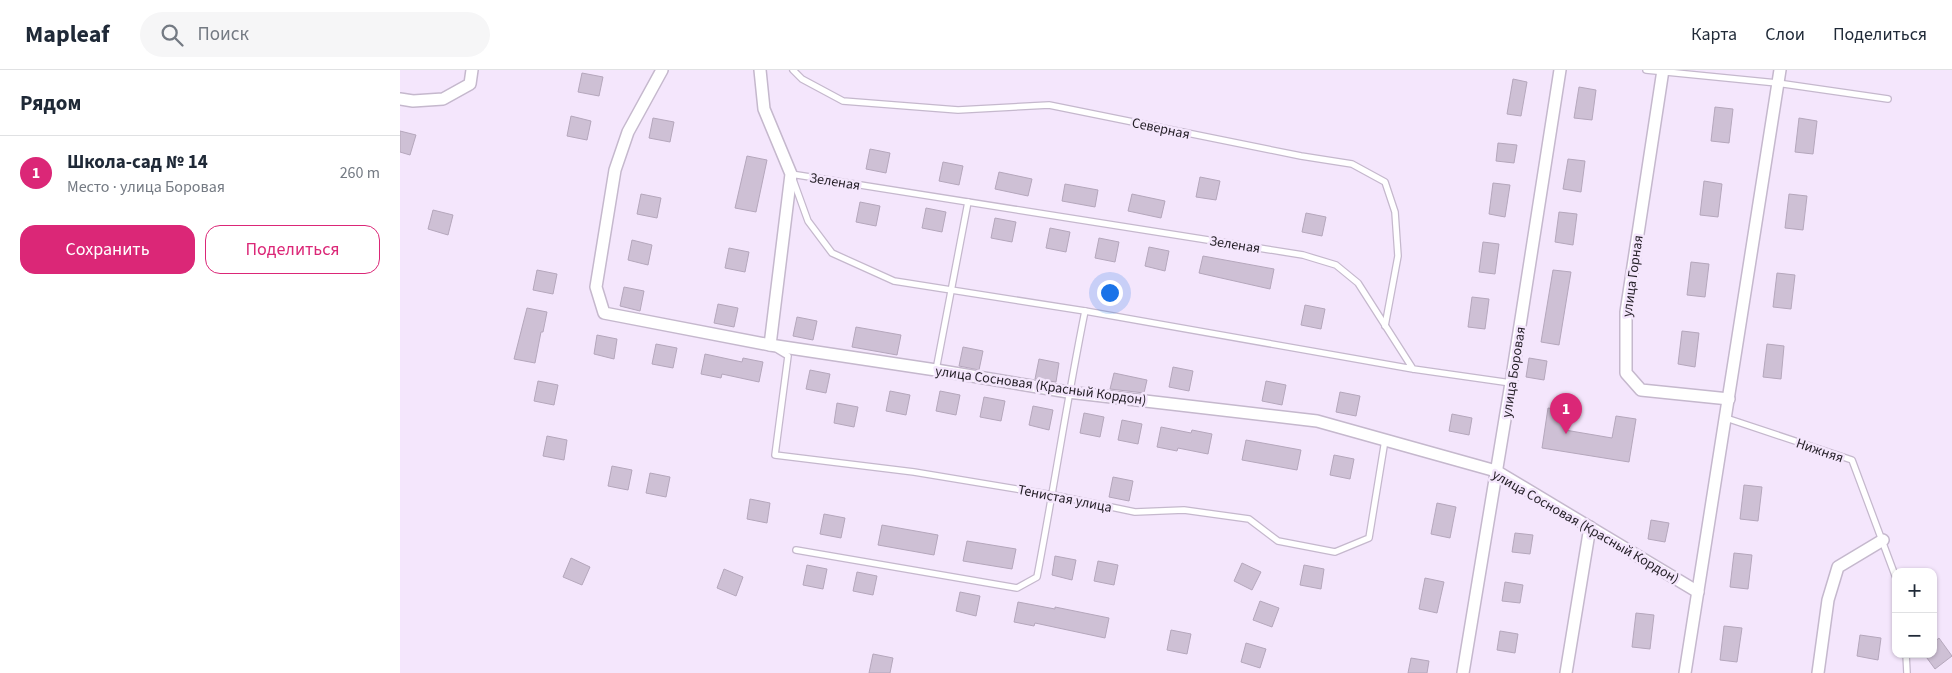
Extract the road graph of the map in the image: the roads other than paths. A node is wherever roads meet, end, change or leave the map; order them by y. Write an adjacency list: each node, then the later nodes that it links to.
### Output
1 (472, 70): 10 (street)
2 (662, 70): 17 (street, улица Сосновая (Красный Кордон))
3 (760, 70): 12 (street)
4 (793, 70): 16 (lane, Северная)
5 (1560, 70): 20 (street, улица Боровая)
6 (1646, 70): 8 (lane)
7 (1780, 70): 9 (street)
8 (1663, 71): 9 (lane); 22 (street, улица Горная)
9 (1778, 83): 11 (lane); 22 (street)
10 (400, 99)
11 (1888, 99)
12 (791, 174): 13 (lane, Зеленая); 14 (lane, Зеленая); 17 (street)
13 (968, 202): 14 (lane); 16 (lane, Зеленая)
14 (952, 290): 15 (lane, Зеленая); 19 (lane)
15 (1084, 311): 18 (lane, Зеленая); 21 (lane)
16 (1385, 326): 18 (lane, Зеленая)
17 (770, 345): 19 (street, улица Сосновая (Красный Кордон)); 26 (lane, Тенистая улица)
18 (1413, 369): 20 (lane, Зеленая)
19 (936, 370): 21 (street, улица Сосновая (Красный Кордон))
20 (1511, 383): 25 (street, улица Боровая)
21 (1068, 392): 24 (street, улица Сосновая (Красный Кордон)); 26 (lane)
22 (1729, 399): 23 (street)
23 (1726, 418): 28 (lane, Нижняя); 31 (street)
24 (1385, 440): 25 (street, улица Сосновая (Красный Кордон)); 26 (lane, Тенистая улица)
25 (1496, 472): 27 (street, улица Сосновая (Красный Кордон)); 33 (street, улица Боровая)
26 (1053, 496): 29 (lane)
27 (1590, 528): 31 (street, улица Сосновая (Красный Кордон)); 34 (street)
28 (1883, 540): 30 (lane, Нижняя); 36 (street)
29 (796, 550)
30 (1893, 568)
31 (1698, 592): 35 (street)
32 (1906, 658): 37 (lane)
33 (1464, 673)
34 (1566, 673)
35 (1685, 673)
36 (1818, 673)
37 (1908, 673)

